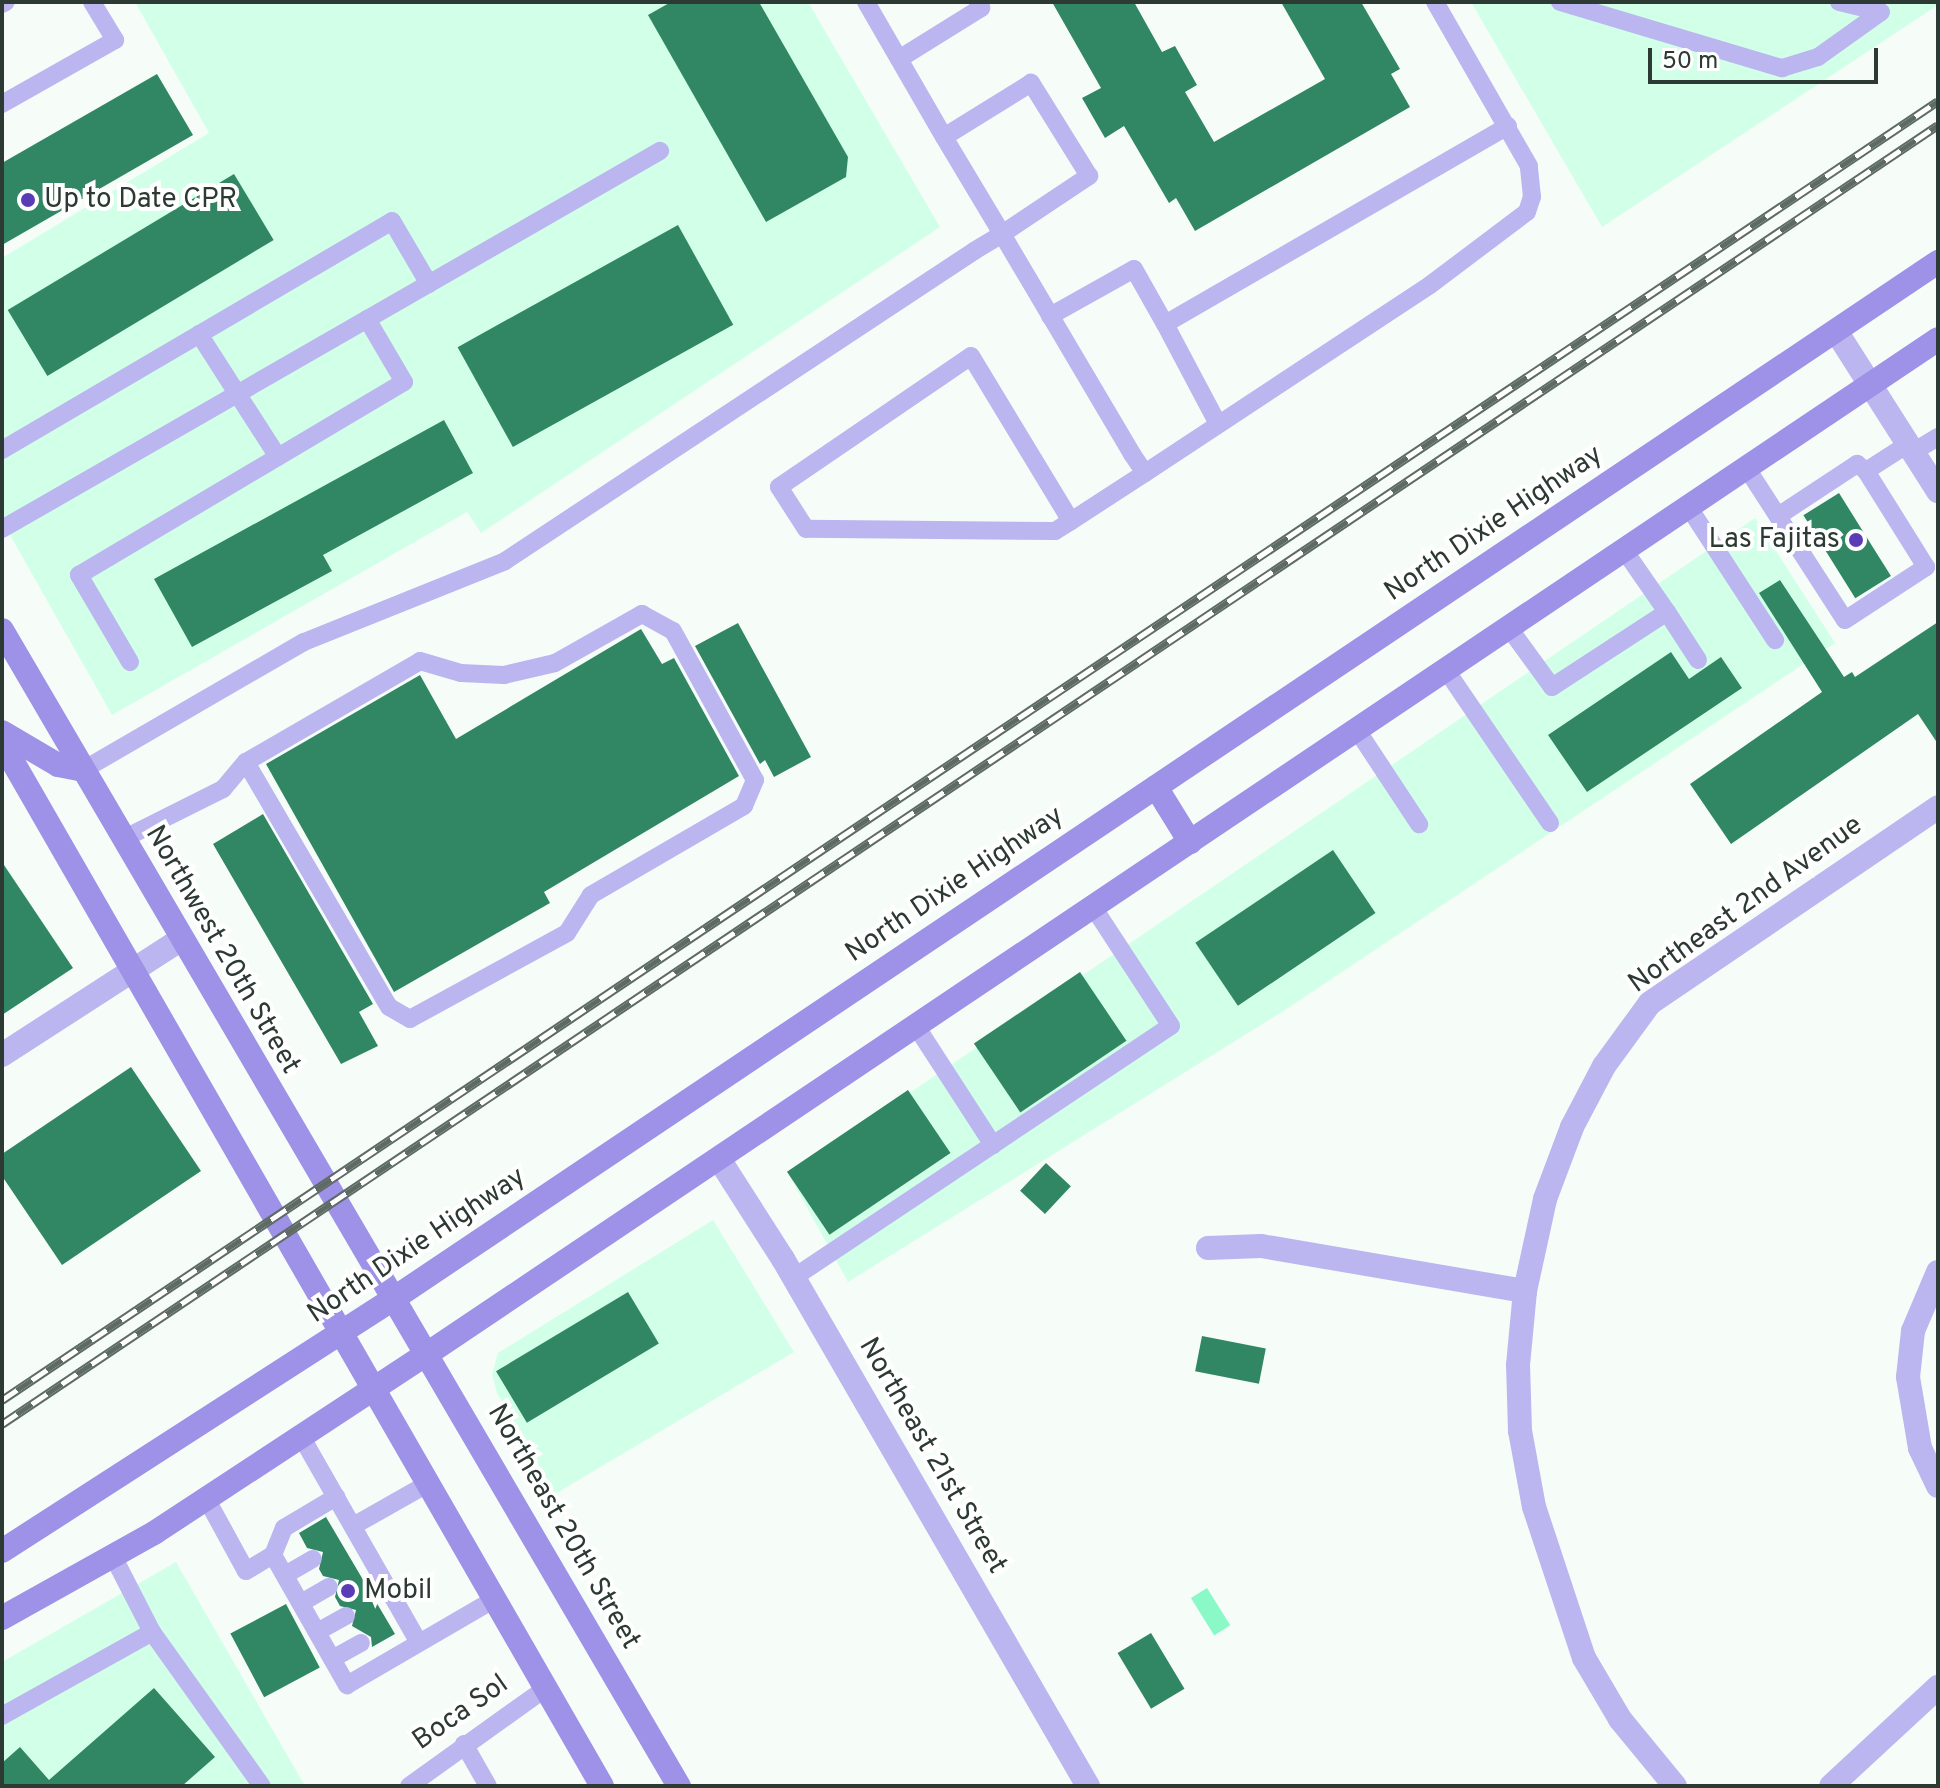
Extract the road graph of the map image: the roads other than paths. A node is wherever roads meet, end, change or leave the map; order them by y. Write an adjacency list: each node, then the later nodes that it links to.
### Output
1 (92, 2): 9 (lane)
2 (866, 2): 8 (lane)
3 (978, 2): 8 (lane)
4 (1435, 2): 10 (lane)
5 (1560, 2): 7 (lane)
6 (1839, 2): 7 (lane)
7 (1884, 5)
8 (899, 59): 11 (lane)
9 (2, 104)
10 (1508, 126): 18 (lane); 24 (lane)
11 (944, 137): 13 (lane); 13 (lane)
12 (660, 151): 15 (lane)
13 (1002, 234): 16 (lane); 49 (lane)
14 (1938, 262): 19 (main road, North Dixie Highway)
15 (429, 284): 17 (lane); 20 (lane)
16 (1050, 316): 18 (lane); 31 (lane)
17 (367, 319): 23 (lane); 28 (lane)
18 (1165, 324): 24 (lane)
19 (1836, 331): 22 (street); 50 (main road, North Dixie Highway)
20 (199, 334): 23 (lane); 27 (lane)
21 (1938, 339): 22 (main road)
22 (1870, 385): 26 (street); 29 (main road)
23 (238, 393): 28 (lane); 36 (lane)
24 (1218, 424): 31 (lane)
25 (1938, 437): 26 (lane)
26 (1910, 448): 30 (lane); 32 (street)
27 (2, 450)
28 (278, 457): 43 (lane)
29 (1746, 467): 33 (main road); 34 (lane)
30 (1866, 471): 34 (lane); 34 (lane)
31 (1145, 473): 35 (lane)
32 (1938, 491)
33 (1688, 506): 37 (main road); 41 (lane)
34 (1778, 516)
35 (1071, 521): 35 (lane)
36 (2, 529)
37 (1624, 550): 38 (lane); 39 (main road)
38 (1667, 612): 39 (lane); 42 (lane)
39 (1509, 628): 44 (main road)
40 (2, 630): 49 (main road, Northwest 20th Street)
41 (1775, 640)
42 (1698, 660)
43 (130, 662)
44 (1446, 670): 45 (main road); 52 (lane)
45 (1357, 730): 53 (lane); 55 (main road)
46 (2, 732): 49 (main road)
47 (2, 743): 58 (main road)
48 (246, 762): 48 (lane); 54 (lane)
49 (83, 770): 54 (main road, Northwest 20th Street)
50 (1156, 787): 55 (main road); 67 (main road, North Dixie Highway)
51 (1938, 807): 66 (street, Northeast 2nd Avenue)
52 (1550, 823)
53 (1419, 824)
54 (123, 839): 57 (main road, Northwest 20th Street)
55 (1190, 842): 56 (main road)
56 (1093, 907): 59 (main road); 61 (lane)
57 (181, 939): 58 (street); 67 (main road, Northwest 20th Street)
58 (133, 971): 60 (street); 68 (main road)
59 (916, 1026): 61 (lane); 62 (main road)
60 (2, 1055)
61 (993, 1145): 65 (lane)
62 (719, 1159): 65 (street, Northeast 21st Street); 69 (main road)
63 (1208, 1248): 66 (street)
64 (1938, 1272): 73 (street)
65 (793, 1278): 102 (street, Northeast 21st Street)
66 (1525, 1291): 103 (street, Northeast 2nd Avenue)
67 (393, 1299): 68 (main road, North Dixie Highway); 69 (main road, Northeast 20th Street)
68 (343, 1331): 70 (main road); 79 (main road, North Dixie Highway)
69 (427, 1354): 70 (main road); 101 (main road, Northeast 20th Street)
70 (375, 1387): 71 (main road); 72 (main road)
71 (301, 1436): 74 (main road); 75 (lane)
72 (429, 1483): 77 (lane); 84 (main road)
73 (1938, 1486)
74 (206, 1498): 78 (lane); 80 (main road)
75 (335, 1508): 77 (lane); 78 (lane)
76 (298, 1533): 78 (lane)
77 (351, 1535): 91 (lane)
78 (276, 1550): 82 (lane)
79 (2, 1551)
80 (113, 1556): 87 (main road); 88 (lane)
81 (313, 1559): 82 (lane)
82 (285, 1575): 85 (lane)
83 (329, 1587): 85 (lane)
84 (495, 1599): 91 (lane); 94 (main road)
85 (301, 1603): 89 (lane)
86 (346, 1616): 89 (lane)
87 (2, 1618)
88 (152, 1632): 95 (lane); 97 (lane)
89 (317, 1632): 92 (lane)
90 (361, 1643): 92 (lane)
91 (419, 1643): 92 (lane)
92 (332, 1659)
93 (1938, 1687): 104 (street)
94 (546, 1688): 96 (lane, Boca Sol); 100 (main road)
95 (2, 1716)
96 (464, 1744): 98 (lane, Boca Sol); 99 (lane)
97 (262, 1786)
98 (409, 1786)
99 (488, 1786)
100 (602, 1786)
101 (678, 1786)
102 (1088, 1786)
103 (1675, 1786)
104 (1831, 1786)

